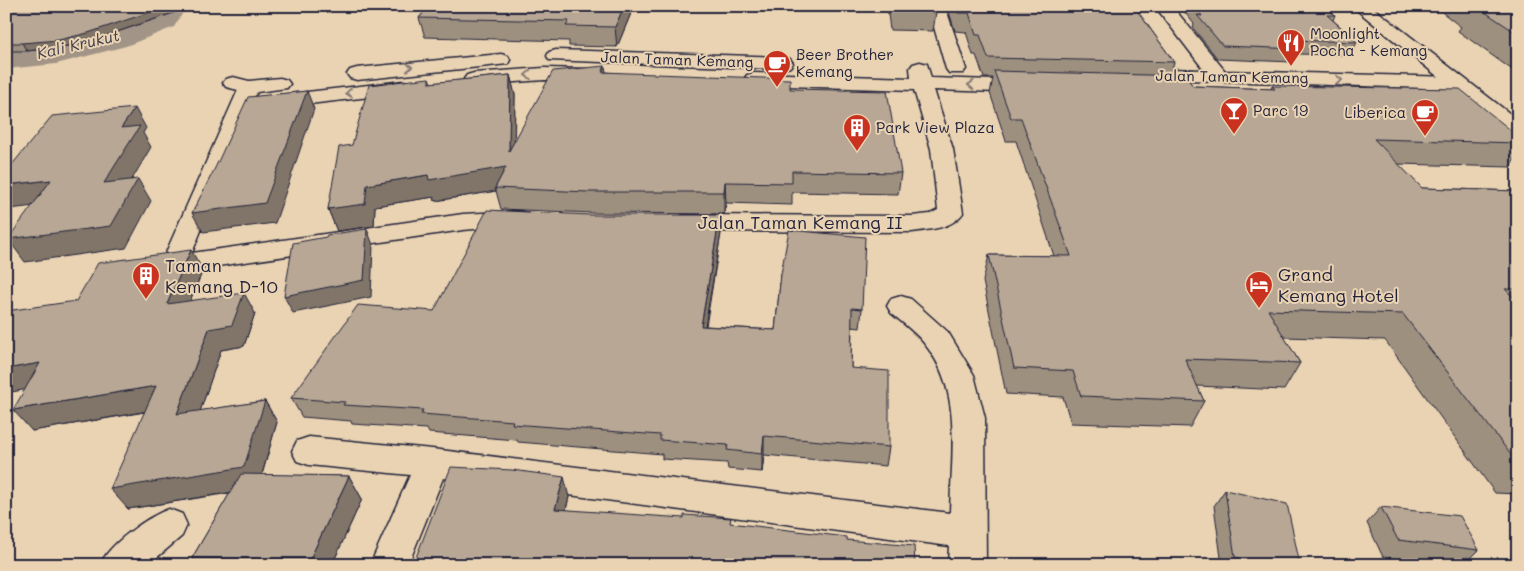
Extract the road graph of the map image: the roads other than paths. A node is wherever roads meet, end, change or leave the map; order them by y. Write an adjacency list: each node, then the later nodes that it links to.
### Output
1 (936, 6): 4 (street)
2 (1163, 6): 6 (street)
3 (1360, 6): 7 (street)
4 (956, 69): 5 (street, Jalan Taman Kemang); 5 (street, Jalan Taman Kemang, one-way to 5)
5 (921, 76): 10 (street, Jalan Taman Kemang); 11 (street, Jalan Taman Kemang II)
6 (1220, 77): 7 (street, Jalan Taman Kemang, one-way to 7); 8 (street, Jalan Taman Kemang)
7 (1454, 82): 8 (street)
8 (1474, 99): 9 (street)
9 (1518, 132)
10 (545, 219)
11 (663, 223)
12 (901, 306): 16 (street)
13 (309, 451): 14 (street)
14 (432, 463): 16 (street); 18 (street)
15 (169, 525): 17 (street)
16 (968, 549)
17 (118, 565)
18 (389, 565)

